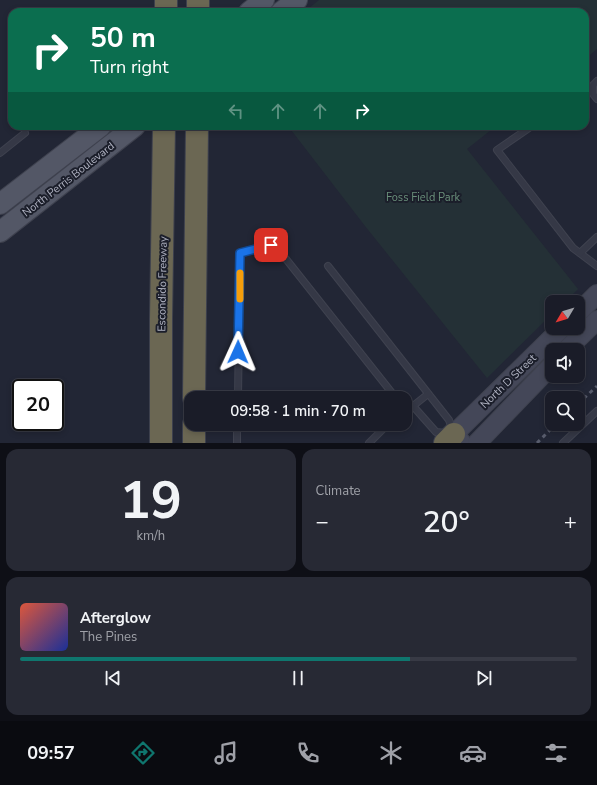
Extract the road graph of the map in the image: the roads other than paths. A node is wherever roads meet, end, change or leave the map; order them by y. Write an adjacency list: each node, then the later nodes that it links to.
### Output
1 (264, 0): 3 (main road)
2 (297, 0): 4 (main road)
3 (254, 8)
4 (286, 8)
5 (597, 81): 6 (lane)
6 (597, 99)
7 (96, 130): 14 (main road, North Perris Boulevard)
8 (130, 130): 15 (main road, North Perris Boulevard)
9 (164, 130): 36 (highway, Escondido Freeway)
10 (197, 130): 26 (highway)
11 (526, 130): 17 (lane)
12 (25, 133): 13 (lane)
13 (0, 153)
14 (0, 204)
15 (0, 232)
16 (597, 237): 17 (lane)
17 (580, 253): 19 (lane)
18 (328, 266): 29 (lane)
19 (597, 266)
20 (597, 294): 21 (main road)
21 (585, 306)
22 (597, 320): 24 (main road)
23 (555, 335): 35 (main road, North D Street)
24 (573, 343)
25 (545, 372): 40 (main road, North D Street)
26 (194, 391)
27 (238, 391): 28 (lane)
28 (390, 391)
29 (428, 394): 30 (lane); 35 (lane)
30 (413, 406): 35 (lane)
31 (597, 411): 41 (lane)
32 (194, 431): 37 (highway)
33 (237, 431): 38 (lane)
34 (381, 431): 39 (lane)
35 (454, 440)
36 (161, 443)
37 (194, 443)
38 (237, 443)
39 (369, 443)
40 (477, 443)
41 (563, 443)

